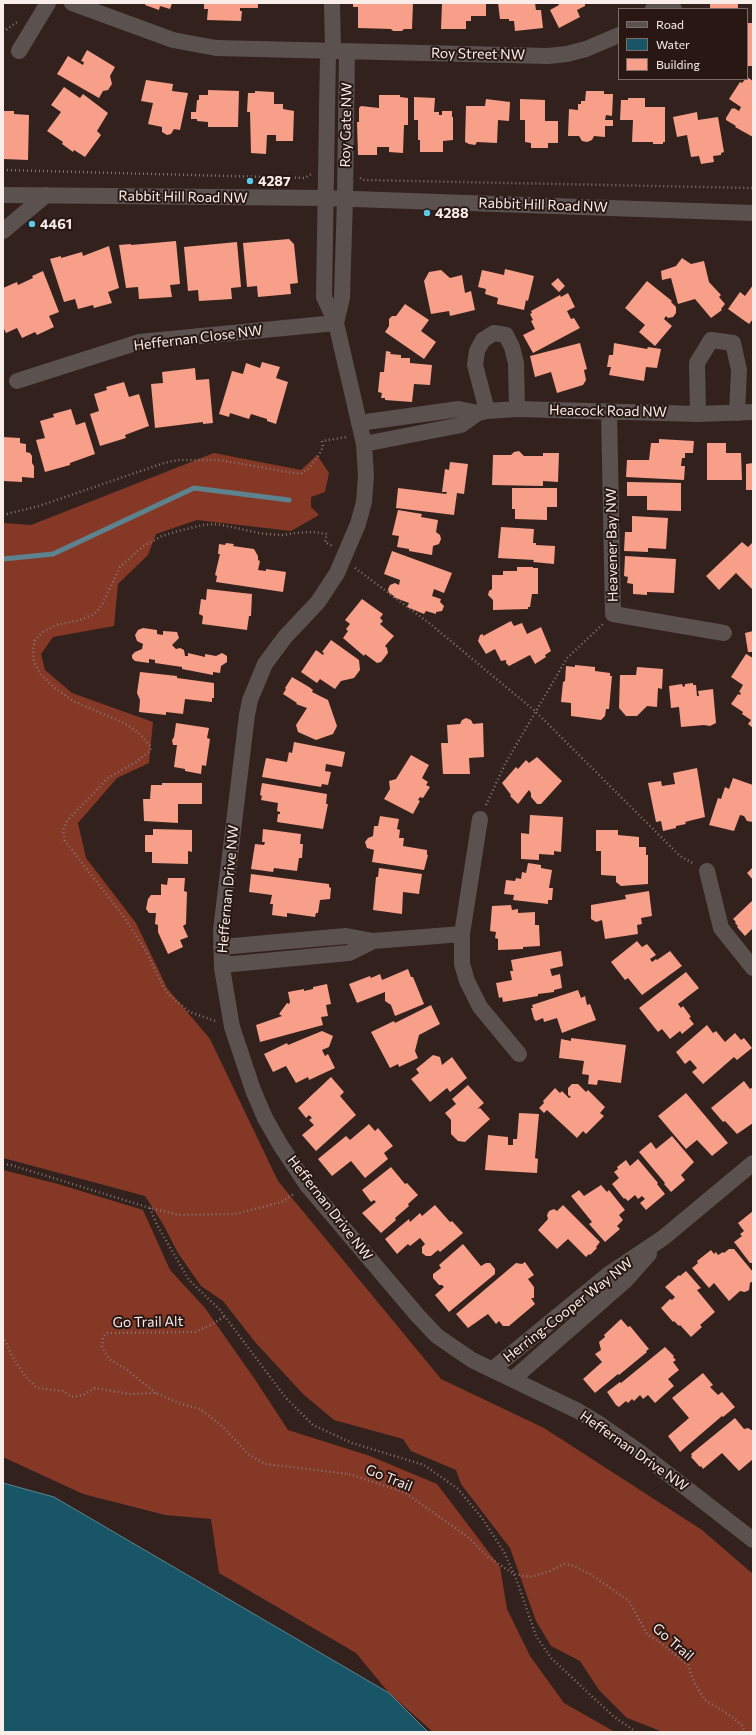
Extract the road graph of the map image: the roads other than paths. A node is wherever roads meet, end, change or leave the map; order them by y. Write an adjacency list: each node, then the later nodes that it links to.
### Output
1 (48, 3): 5 (street)
2 (72, 3): 6 (street, Roy Street NW)
3 (332, 3): 6 (street)
4 (618, 36): 6 (street, Roy Street NW)
5 (19, 51)
6 (336, 51): 9 (street, Roy Gate NW); 10 (street, Roy Gate NW)
7 (3, 194): 8 (street, Rabbit Hill Road NW)
8 (46, 195): 9 (street, Rabbit Hill Road NW); 12 (street)
9 (326, 198): 10 (street, Rabbit Hill Road NW); 13 (street, Heffernan Drive NW)
10 (345, 198): 11 (street, Rabbit Hill Road NW); 13 (street, Heffernan Drive NW)
11 (753, 213)
12 (3, 231)
13 (336, 323): 14 (street, Heffernan Close NW); 21 (street, Heffernan Drive NW)
14 (17, 381)
15 (517, 409): 16 (street, Heacock Road NW); 17 (street, Heacock Road NW); 17 (street)
16 (609, 411): 20 (street, Heacock Road NW); 22 (street, Heavener Bay NW)
17 (483, 412): 21 (street, Heacock Road NW); 21 (street)
18 (753, 412): 19 (street, Heacock Road NW)
19 (737, 413): 20 (street, Heacock Road NW); 20 (street)
20 (698, 414)
21 (362, 434): 27 (street, Heffernan Drive NW)
22 (724, 633)
23 (480, 819): 25 (street)
24 (706, 871): 29 (street)
25 (462, 934): 26 (street); 30 (street)
26 (373, 942): 27 (street); 28 (street)
27 (221, 946): 28 (street, Heffernan Drive NW)
28 (222, 966): 33 (street, Heffernan Drive NW)
29 (753, 968)
30 (519, 1054)
31 (753, 1163): 32 (street, Herring-Cooper Way NW)
32 (663, 1238): 33 (street, Herring-Cooper Way NW); 34 (street, Herring-Cooper Way NW)
33 (493, 1369): 34 (street, Heffernan Drive NW)
34 (513, 1379): 35 (street, Heffernan Drive NW)
35 (753, 1540)

